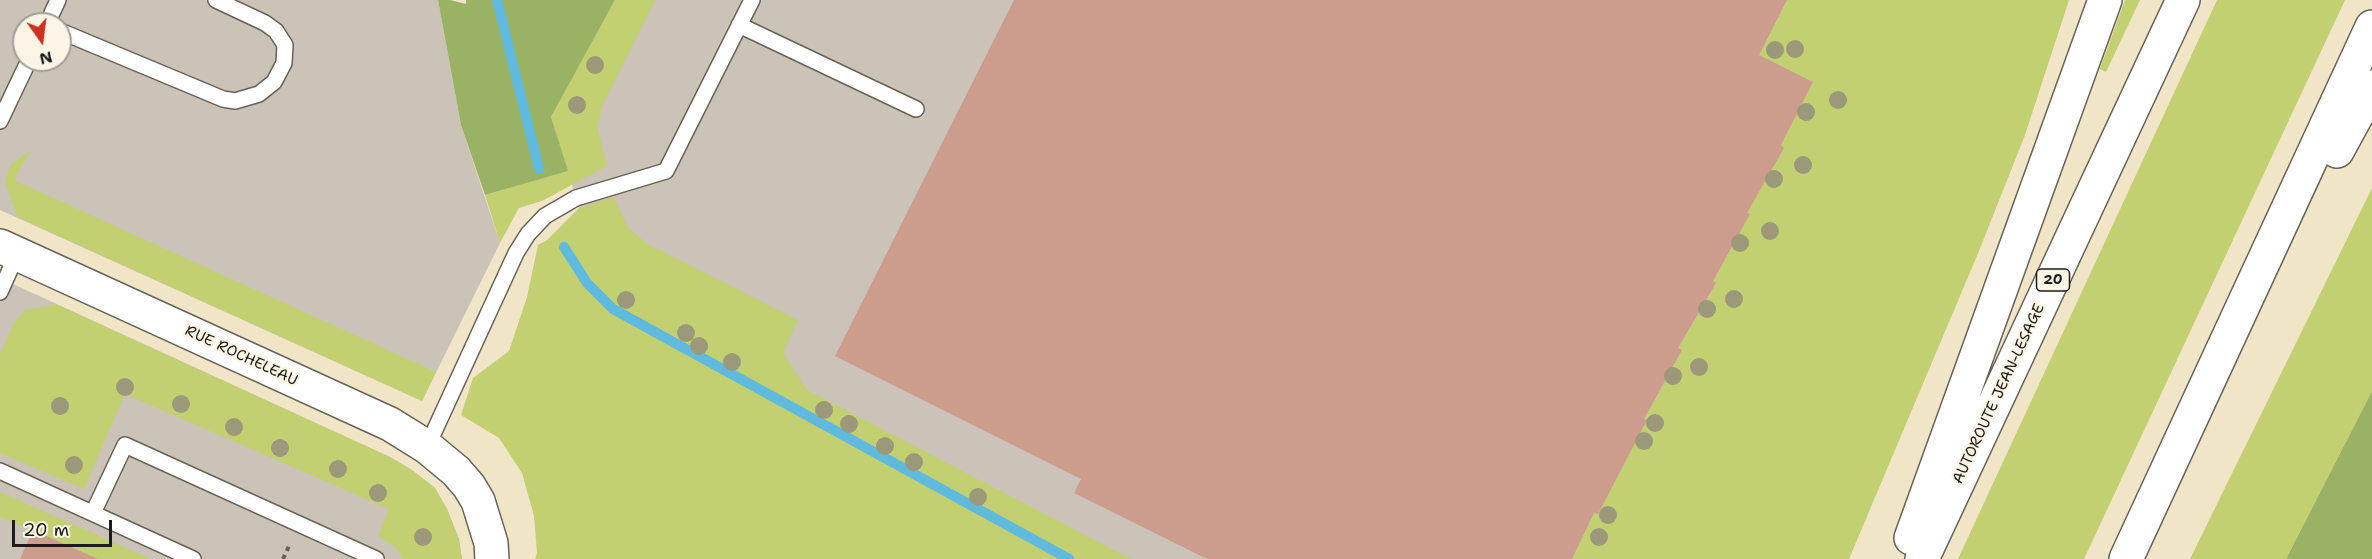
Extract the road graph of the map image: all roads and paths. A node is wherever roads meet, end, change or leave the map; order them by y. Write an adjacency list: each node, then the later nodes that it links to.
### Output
1 (216, 0): 7 (lane)
2 (752, 0): 5 (lane)
3 (2105, 0): 21 (main road)
4 (2183, 0): 22 (main road, AUTOROUTE JEAN-LESAGE / 20)
5 (739, 26): 10 (lane); 15 (lane)
6 (2372, 27): 14 (main road)
7 (72, 36)
8 (23, 72): 11 (lane)
9 (2372, 87): 14 (main road)
10 (916, 109)
11 (0, 121)
12 (8, 250): 13 (lane); 15 (main road, RUE ROCHELEAU)
13 (0, 292)
14 (2201, 397): 23 (main road)
15 (427, 447): 20 (main road, RUE ROCHELEAU)
16 (0, 471): 17 (lane)
17 (93, 513): 18 (lane); 19 (lane)
18 (193, 559)
19 (376, 559)
20 (492, 559)
21 (1903, 559)
22 (1922, 559)
23 (2126, 559)

